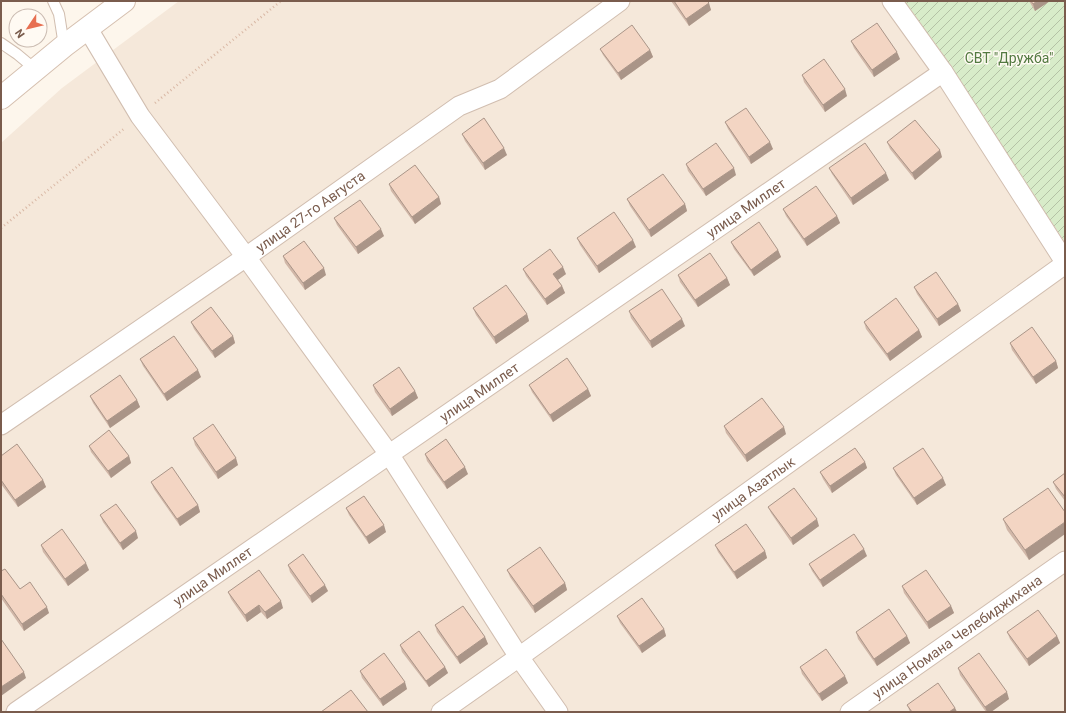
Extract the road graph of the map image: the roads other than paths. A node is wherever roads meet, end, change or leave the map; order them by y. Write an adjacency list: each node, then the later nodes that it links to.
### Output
1 (53, 1): 7 (lane)
2 (124, 1): 5 (main road)
3 (620, 1): 11 (street, улица 27-го Августа)
4 (892, 1): 9 (street)
5 (88, 29): 7 (main road); 11 (street)
6 (1, 43): 8 (lane)
7 (64, 46): 8 (main road)
8 (35, 70): 10 (main road)
9 (943, 72): 12 (street); 14 (street, улица Миллет)
10 (1, 98)
11 (246, 257): 13 (street, улица 27-го Августа); 14 (street)
12 (1065, 263): 16 (street, улица Азатлык)
13 (1, 425)
14 (389, 454): 16 (street); 17 (street, улица Миллет)
15 (1065, 561): 20 (street, улица Номана Челебиджихана)
16 (519, 657): 18 (street, улица Азатлык); 19 (street)
17 (16, 712)
18 (441, 712)
19 (558, 712)
20 (850, 712)

